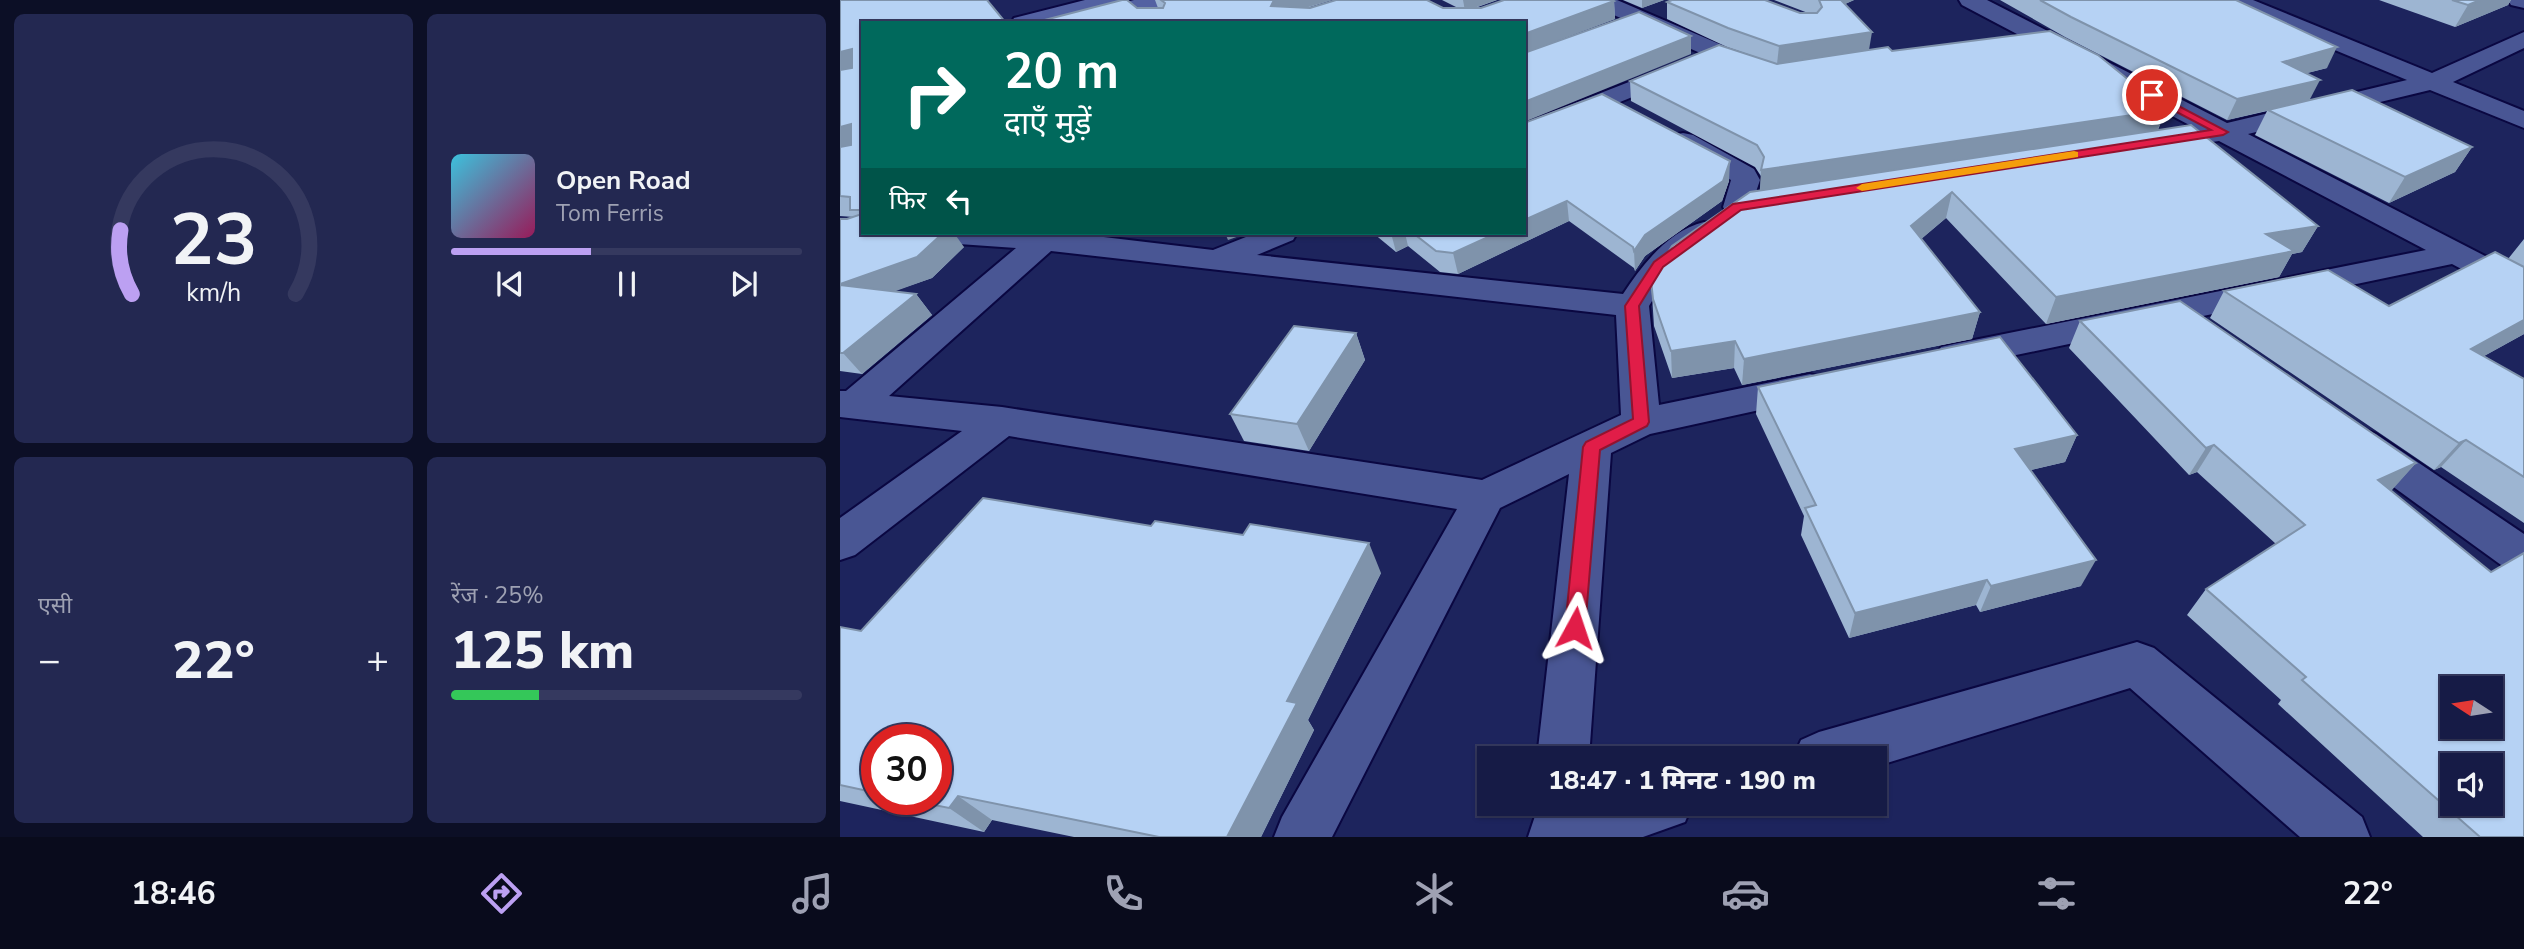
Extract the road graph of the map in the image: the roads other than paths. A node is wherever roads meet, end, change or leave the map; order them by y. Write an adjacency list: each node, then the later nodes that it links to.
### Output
1 (1111, 0): 9 (main road)
2 (1159, 0): 6 (main road)
3 (1598, 0): 8 (street)
4 (1970, 0): 13 (street)
5 (2234, 0): 18 (street)
6 (1136, 6): 10 (main road); 11 (street)
7 (1666, 10): 8 (street)
8 (1640, 19): 12 (street); 16 (street)
9 (1031, 21)
10 (1080, 21)
11 (1156, 21)
12 (1614, 29)
13 (2035, 34): 15 (street); 24 (street)
14 (2524, 39): 18 (street)
15 (1994, 40)
16 (1718, 54): 17 (street); 19 (street)
17 (1775, 75)
18 (2432, 82): 21 (street); 24 (street)
19 (1604, 100): 20 (street); 22 (street)
20 (1629, 113)
21 (2524, 120)
22 (1526, 132)
23 (1666, 132): 32 (street)
24 (2223, 132): 25 (street); 29 (street)
25 (2128, 146)
26 (992, 235): 28 (street)
27 (1277, 235): 30 (street)
28 (1055, 237): 30 (street); 37 (street)
29 (2456, 254): 31 (street); 33 (street)
30 (1217, 260): 32 (street)
31 (2524, 289)
32 (1632, 306): 39 (street)
33 (2171, 311): 34 (street); 35 (street)
34 (2216, 342)
35 (1913, 365)
36 (1845, 379): 39 (street)
37 (847, 404): 38 (street)
38 (1002, 421): 42 (street); 43 (street)
39 (1641, 422): 41 (street)
40 (2330, 422): 44 (street)
41 (1592, 447): 42 (street); 45 (street)
42 (1485, 498): 49 (street)
43 (840, 542)
44 (2524, 557)
45 (1564, 746)
46 (1860, 746): 50 (street)
47 (1602, 816): 48 (street)
48 (1557, 825)
49 (1302, 837)
50 (2342, 837)

